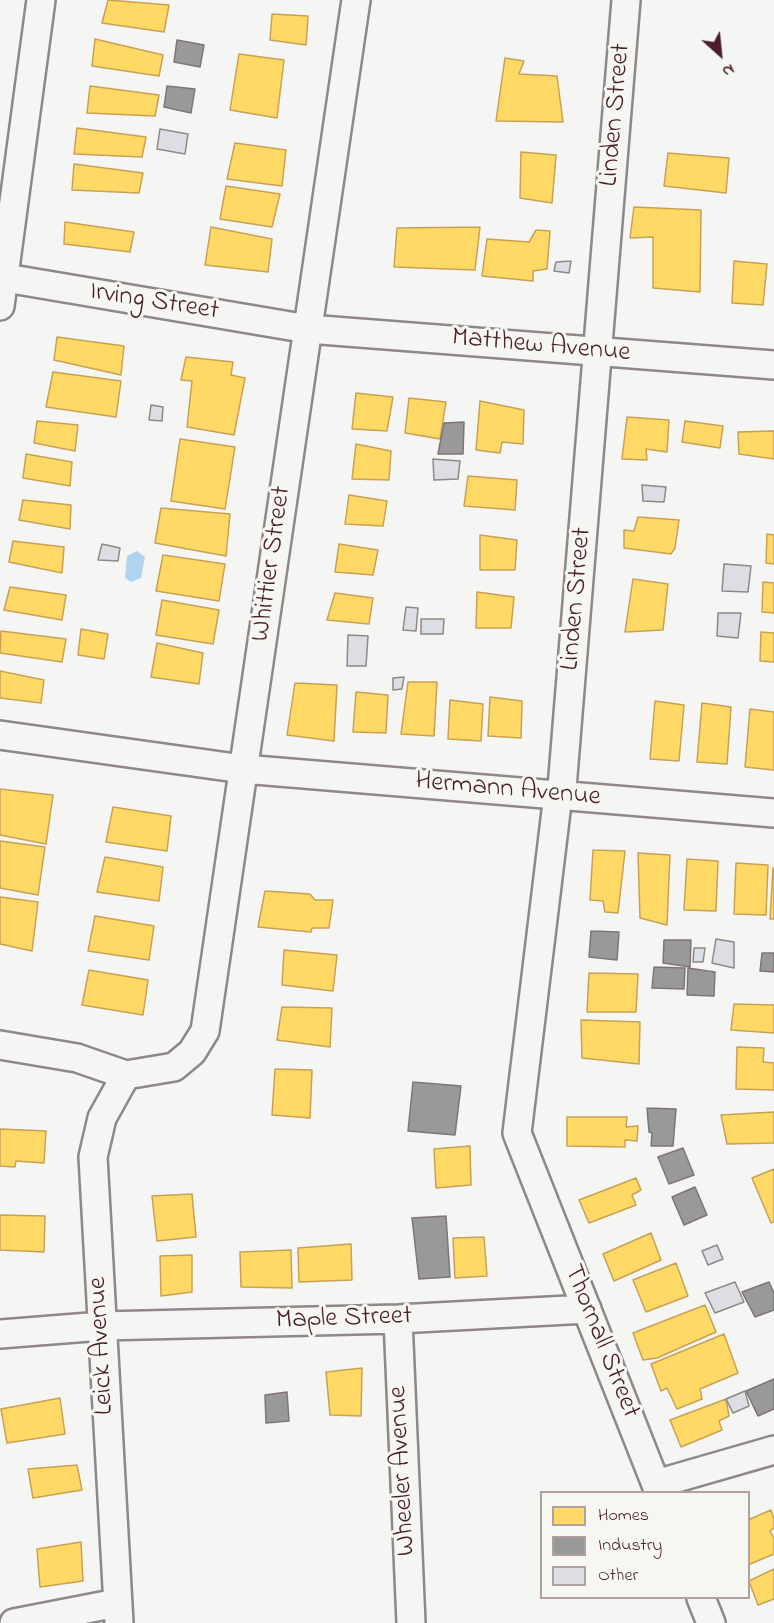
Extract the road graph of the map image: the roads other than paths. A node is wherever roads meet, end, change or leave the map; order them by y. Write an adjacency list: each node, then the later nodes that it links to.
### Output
1 (41, 0): 4 (street)
2 (356, 0): 6 (street, Whittier Street)
3 (626, 0): 7 (street, Linden Street)
4 (2, 278): 5 (street); 6 (street, Irving Street)
5 (0, 306)
6 (308, 328): 7 (street, Matthew Avenue); 10 (street, Whittier Street)
7 (597, 351): 8 (street, Matthew Avenue); 11 (street, Linden Street)
8 (774, 365)
9 (0, 735): 10 (street, Hermann Avenue)
10 (243, 769): 11 (street, Hermann Avenue); 14 (street, Whittier Street)
11 (558, 795): 12 (street, Hermann Avenue); 15 (street, Linden Street)
12 (774, 813)
13 (0, 1045): 14 (street)
14 (126, 1075): 18 (street, Leick Avenue)
15 (540, 1192): 16 (street, Thornall Street)
16 (587, 1309): 17 (street, Maple Street); 21 (street, Thornall Street)
17 (398, 1319): 18 (street, Maple Street); 25 (street, Wheeler Avenue)
18 (102, 1326): 19 (street, Maple Street); 23 (street, Leick Avenue)
19 (0, 1334)
20 (774, 1450): 21 (street)
21 (657, 1488)
22 (701, 1599): 26 (street)
23 (118, 1613): 24 (street)
24 (14, 1623)
25 (411, 1623)
26 (711, 1623)

